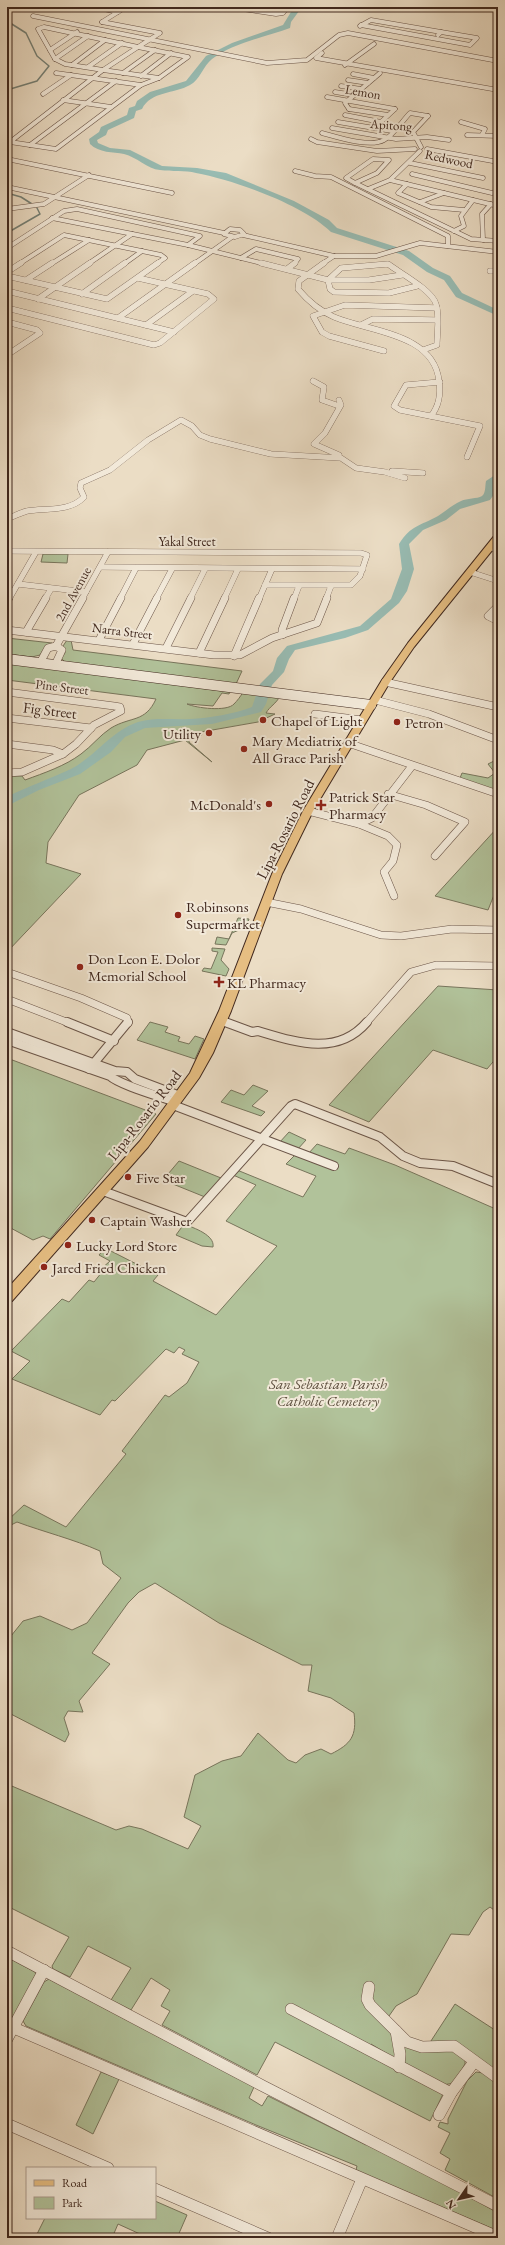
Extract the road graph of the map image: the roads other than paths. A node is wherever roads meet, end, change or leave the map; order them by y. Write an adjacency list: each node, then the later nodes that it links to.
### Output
1 (126, 7): 5 (street)
2 (229, 7): 3 (street)
3 (288, 7)
4 (99, 8): 5 (street)
5 (118, 12): 15 (street)
6 (34, 16): 8 (street)
7 (362, 25): 9 (street); 10 (street); 14 (street)
8 (87, 27): 11 (street); 15 (street)
9 (350, 32): 19 (street); 24 (street)
10 (441, 32): 14 (street); 14 (street)
11 (75, 33): 12 (street); 21 (street); 21 (street)
12 (88, 36): 16 (street); 26 (street)
13 (344, 37): 30 (street)
14 (433, 38): 19 (street)
15 (149, 39): 20 (street); 24 (street)
16 (106, 40): 17 (street); 29 (street)
17 (122, 43): 20 (street); 31 (street)
18 (374, 44): 30 (street)
19 (422, 45): 24 (street); 27 (street)
20 (139, 46): 22 (street); 32 (street)
21 (50, 50): 26 (street)
22 (155, 50): 23 (street); 34 (street)
23 (171, 53): 38 (street); 40 (street)
24 (222, 55)
25 (498, 57): 27 (street)
26 (55, 59): 29 (street)
27 (492, 59): 28 (street)
28 (498, 61)
29 (72, 65): 31 (street)
30 (345, 65): 48 (street)
31 (88, 67): 32 (street)
32 (105, 70): 34 (street); 39 (street)
33 (56, 72): 37 (street)
34 (123, 73): 38 (street)
35 (380, 73): 41 (street)
36 (353, 74): 41 (street)
37 (71, 75): 39 (street); 50 (street)
38 (141, 76): 40 (street)
39 (94, 78): 43 (street); 53 (street)
40 (159, 78): 45 (street)
41 (374, 78): 44 (street)
42 (348, 80): 44 (street)
43 (116, 81): 45 (street); 55 (street)
44 (368, 83): 47 (street)
45 (141, 85): 56 (street)
46 (341, 86): 47 (street)
47 (361, 89): 51 (street)
48 (498, 90)
49 (335, 92): 51 (street)
50 (44, 94)
51 (354, 95): 54 (street)
52 (327, 97): 54 (street, Lemon)
53 (63, 100): 55 (street); 71 (street)
54 (347, 100): 57 (street); 59 (street, Lemon)
55 (88, 104): 56 (street); 71 (street)
56 (111, 107): 71 (street)
57 (349, 109): 58 (street); 59 (street)
58 (345, 115): 59 (street); 60 (street)
59 (388, 115)
60 (338, 122): 62 (street); 63 (street)
61 (461, 122): 66 (street)
62 (332, 128): 64 (street); 68 (street, Apitong)
63 (392, 131): 68 (street); 69 (street)
64 (322, 133): 68 (street); 72 (street)
65 (467, 135): 66 (street)
66 (482, 135): 67 (street)
67 (498, 136)
68 (386, 138): 69 (street, Apitong)
69 (416, 138): 70 (street, Apitong); 72 (street)
70 (449, 140)
71 (30, 145)
72 (421, 149): 74 (street); 75 (street)
73 (7, 159): 78 (street)
74 (498, 162)
75 (410, 163): 79 (street, Redwood); 80 (street)
76 (295, 171): 105 (street)
77 (412, 174): 85 (street)
78 (89, 175): 86 (street); 88 (street)
79 (483, 178)
80 (390, 180): 82 (street); 84 (street)
81 (355, 183): 81 (street); 84 (street)
82 (407, 184): 87 (street); 90 (street)
83 (7, 187): 88 (street)
84 (368, 189): 96 (street)
85 (498, 190)
86 (172, 193)
87 (444, 193): 89 (street); 90 (street)
88 (56, 197): 93 (street); 98 (street)
89 (473, 200): 91 (street); 94 (street)
90 (420, 202): 94 (street)
91 (491, 204): 92 (street); 101 (street)
92 (498, 206)
93 (7, 209)
94 (464, 210): 96 (street)
95 (52, 218): 97 (street); 104 (street); 106 (street)
96 (454, 231): 101 (street)
97 (132, 234): 103 (street); 104 (street)
98 (227, 234): 99 (street); 99 (street); 109 (street)
99 (243, 235): 110 (street)
100 (89, 240): 103 (street); 115 (street); 120 (street)
101 (483, 240): 102 (street)
102 (498, 241)
103 (116, 245): 108 (street); 124 (street)
104 (188, 245): 109 (street)
105 (448, 245): 107 (street); 110 (street)
106 (7, 248)
107 (497, 250)
108 (142, 251): 119 (street); 127 (street)
109 (211, 251): 111 (street); 122 (street)
110 (334, 256): 116 (street)
111 (241, 258): 112 (street); 112 (street)
112 (287, 269): 116 (street)
113 (490, 271): 114 (street)
114 (498, 271)
115 (7, 272)
116 (306, 275): 121 (street); 131 (street)
117 (402, 275): 121 (street); 121 (street); 123 (street)
118 (7, 276): 120 (street)
119 (138, 278): 122 (street); 127 (street)
120 (26, 280): 124 (street)
121 (328, 280): 123 (street)
122 (164, 285): 126 (street); 132 (street)
123 (417, 286): 130 (street)
124 (55, 287): 127 (street); 128 (street)
125 (7, 291): 128 (street)
126 (193, 291): 137 (street); 141 (street)
127 (82, 294)
128 (38, 299): 132 (street)
129 (7, 308): 133 (street)
130 (437, 308): 131 (street); 134 (street)
131 (324, 311): 138 (street); 143 (street)
132 (118, 318): 137 (street)
133 (55, 320): 136 (street); 141 (street)
134 (437, 320): 138 (street); 142 (street)
135 (7, 322): 140 (street)
136 (49, 323)
137 (146, 325): 141 (street)
138 (361, 326): 142 (street)
139 (43, 327): 140 (street)
140 (38, 330): 144 (street)
141 (174, 332)
142 (423, 350): 146 (street)
143 (384, 352)
144 (7, 355)
145 (313, 380): 148 (street)
146 (440, 382): 149 (street); 149 (street)
147 (338, 400): 148 (street)
148 (339, 406): 150 (street)
149 (431, 416): 152 (street)
150 (314, 444): 151 (street); 153 (street)
151 (298, 455): 153 (street); 157 (street)
152 (467, 457)
153 (343, 458): 154 (street)
154 (385, 472): 155 (street); 156 (street)
155 (423, 473)
156 (405, 478)
157 (7, 519)
158 (495, 545): 169 (main road, Lipa-Rosario Road)
159 (7, 551): 160 (street, Yakal Street)
160 (36, 552): 161 (street, Yakal Street); 171 (street)
161 (108, 552): 162 (street, 2nd Avenue); 168 (street, Yakal Street)
162 (101, 568): 163 (street); 176 (street, 2nd Avenue)
163 (136, 568): 164 (street); 184 (street)
164 (172, 569): 165 (street); 185 (street)
165 (205, 569): 166 (street); 187 (street)
166 (238, 569): 167 (street); 188 (street)
167 (272, 569): 168 (street); 172 (street)
168 (363, 569): 174 (street)
169 (470, 572): 170 (street); 193 (main road, Lipa-Rosario Road)
170 (498, 581)
171 (18, 584): 175 (street); 177 (street)
172 (265, 585): 173 (street); 189 (street)
173 (299, 586): 174 (street); 182 (street)
174 (331, 586): 182 (street)
175 (51, 589): 176 (street); 181 (street)
176 (86, 592): 183 (street, 2nd Avenue)
177 (7, 602)
178 (498, 606): 179 (street)
179 (498, 621)
180 (7, 630): 181 (street, Narra Street)
181 (26, 632): 183 (street, Narra Street)
182 (282, 634): 189 (street)
183 (62, 636): 184 (street, Narra Street); 186 (street, 2nd Avenue)
184 (99, 640): 185 (street, Narra Street)
185 (133, 644): 187 (street, Narra Street)
186 (56, 646): 191 (street, 2nd Avenue); 192 (street)
187 (166, 648): 188 (street, Narra Street)
188 (199, 652): 189 (street, Narra Street)
189 (234, 656)
190 (7, 659): 191 (street)
191 (42, 659): 192 (street)
192 (56, 661): 195 (street)
193 (385, 682): 195 (main road, Lipa-Rosario Road); 196 (street)
194 (7, 692): 200 (street, Pine Street)
195 (373, 703): 199 (main road, Lipa-Rosario Road); 201 (street)
196 (498, 707)
197 (315, 714): 199 (street)
198 (7, 718): 200 (street, Fig Street)
199 (362, 720): 202 (main road, Lipa-Rosario Road)
200 (91, 728): 204 (street)
201 (498, 740)
202 (348, 743): 205 (street); 209 (main road, Lipa-Rosario Road)
203 (7, 744): 204 (street)
204 (63, 754): 206 (street)
205 (412, 766): 207 (street); 208 (street)
206 (7, 773)
207 (388, 794): 210 (street); 211 (street)
208 (498, 794)
209 (308, 811): 210 (street); 213 (main road, Lipa-Rosario Road)
210 (359, 824): 212 (street)
211 (436, 856)
212 (394, 896)
213 (266, 902): 214 (street); 218 (main road, Lipa-Rosario Road)
214 (498, 930)
215 (498, 966): 218 (street)
216 (7, 972): 221 (street)
217 (7, 999): 221 (street)
218 (222, 1019): 225 (main road, Lipa-Rosario Road)
219 (7, 1032): 222 (street)
220 (7, 1040): 222 (street)
221 (114, 1040): 222 (street)
222 (91, 1066): 223 (street)
223 (113, 1074): 224 (street); 224 (street)
224 (133, 1082): 225 (street)
225 (176, 1101): 226 (street); 229 (main road, Lipa-Rosario Road)
226 (262, 1138): 227 (street); 228 (street); 229 (street)
227 (334, 1166)
228 (498, 1184)
229 (103, 1191): 230 (main road, Lipa-Rosario Road)
230 (7, 1298)
231 (7, 1951): 232 (street)
232 (44, 1970): 235 (street); 247 (street)
233 (369, 1987): 236 (street)
234 (291, 2009): 239 (street)
235 (10, 2026): 237 (street); 245 (street)
236 (396, 2031): 238 (street); 239 (street)
237 (7, 2039)
238 (474, 2062): 240 (street); 241 (street)
239 (399, 2066): 241 (street)
240 (498, 2078)
241 (451, 2093): 242 (street)
242 (439, 2115)
243 (7, 2124): 244 (street)
244 (106, 2167)
245 (362, 2178): 248 (street); 250 (street)
246 (156, 2189): 249 (street)
247 (498, 2206)
248 (498, 2237)
249 (268, 2238)
250 (337, 2238)

